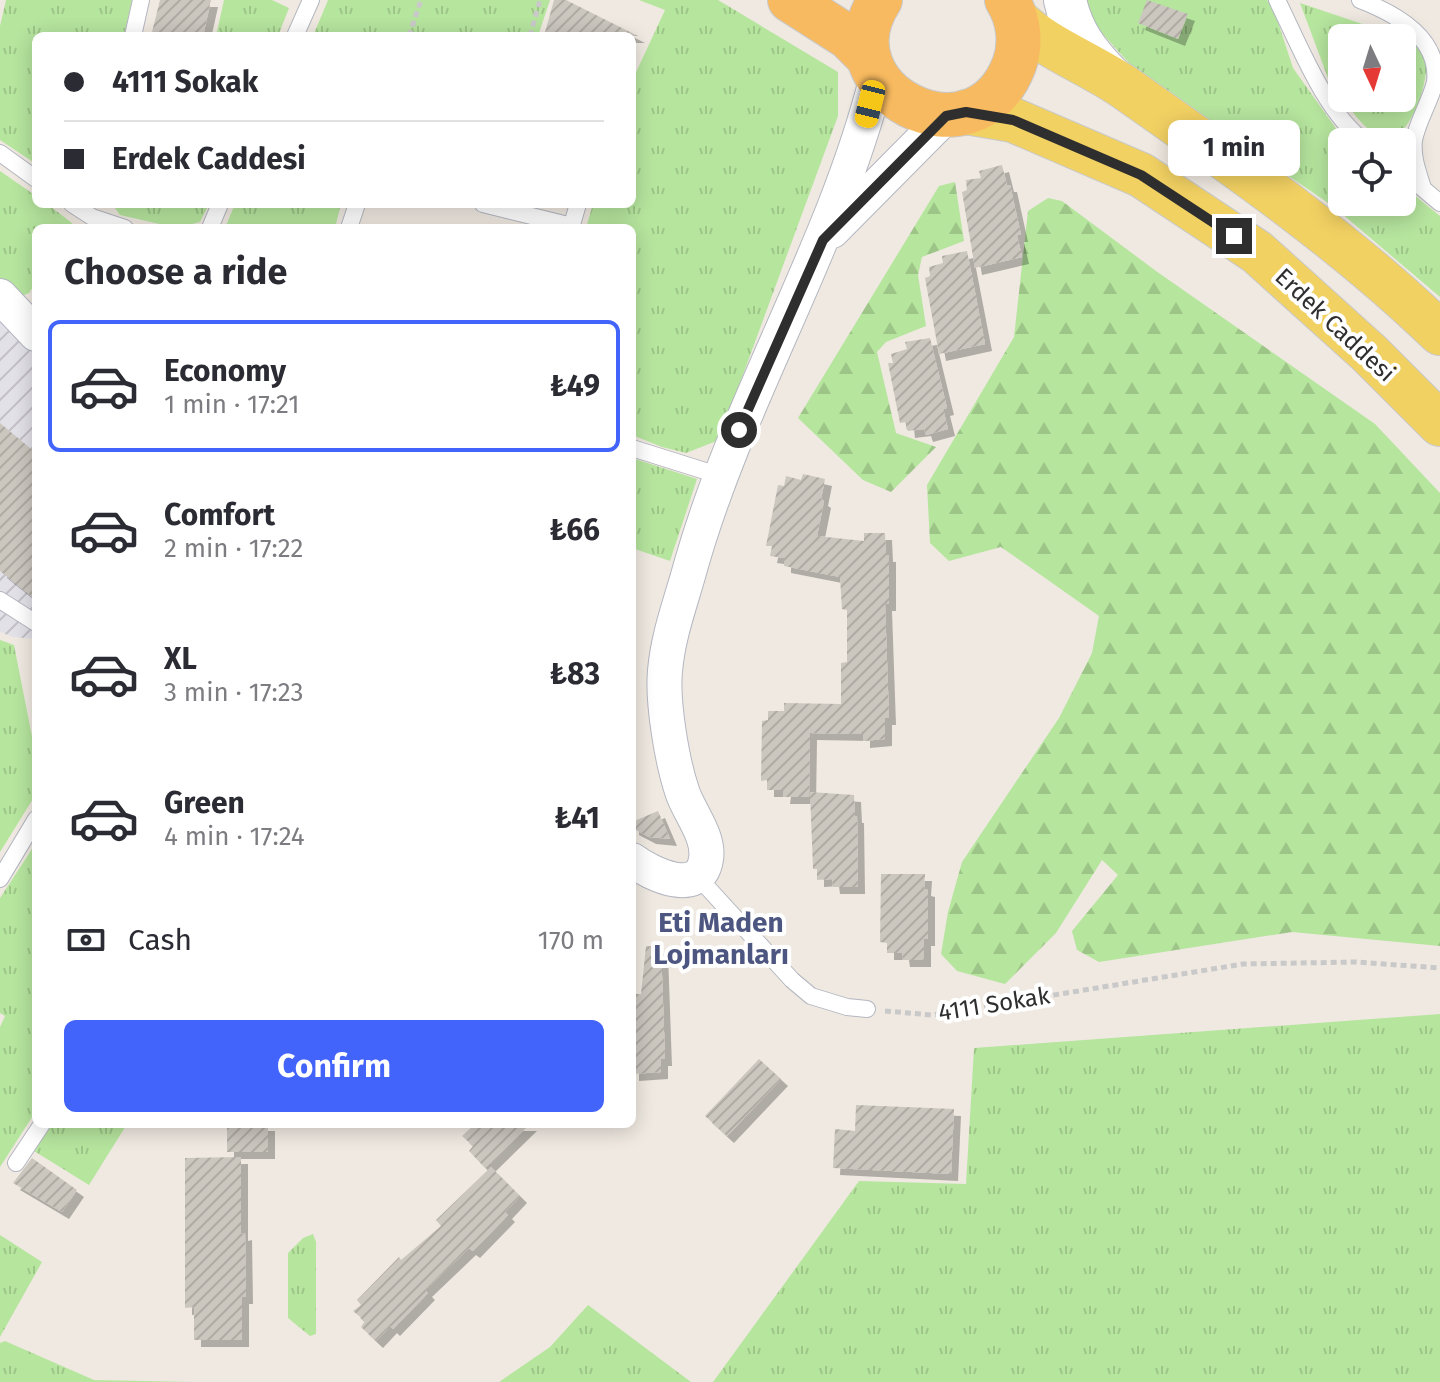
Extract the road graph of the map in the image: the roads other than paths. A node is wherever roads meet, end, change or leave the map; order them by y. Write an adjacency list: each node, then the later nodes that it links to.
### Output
1 (141, 0): 10 (lane)
2 (311, 0): 11 (lane)
3 (790, 0): 12 (highway)
4 (880, 0): 12 (highway)
5 (1065, 0): 13 (street)
6 (1277, 0): 15 (lane)
7 (1360, 0): 9 (lane)
8 (1011, 6): 13 (main road); 14 (highway)
9 (1397, 7): 19 (lane)
10 (134, 32)
11 (297, 32)
12 (873, 68): 14 (highway); 25 (street)
13 (1116, 81): 28 (main road)
14 (956, 114): 25 (street); 29 (main road, Erdek Caddesi)
15 (1349, 128)
16 (0, 153): 17 (lane)
17 (32, 176)
18 (1416, 182): 19 (lane)
19 (1423, 188): 20 (lane)
20 (1440, 203)
21 (498, 208): 24 (lane)
22 (91, 216): 23 (lane)
23 (114, 224)
24 (560, 224)
25 (823, 240): 31 (street)
26 (0, 296): 27 (street)
27 (32, 324)
28 (1440, 333)
29 (1440, 424)
30 (636, 449): 31 (lane)
31 (721, 476): 36 (street)
32 (0, 600): 33 (lane)
33 (32, 620)
34 (32, 826): 37 (lane)
35 (636, 863): 36 (street)
36 (697, 876): 38 (lane)
37 (0, 879)
38 (867, 1009)
39 (39, 1128): 40 (lane)
40 (16, 1163)

